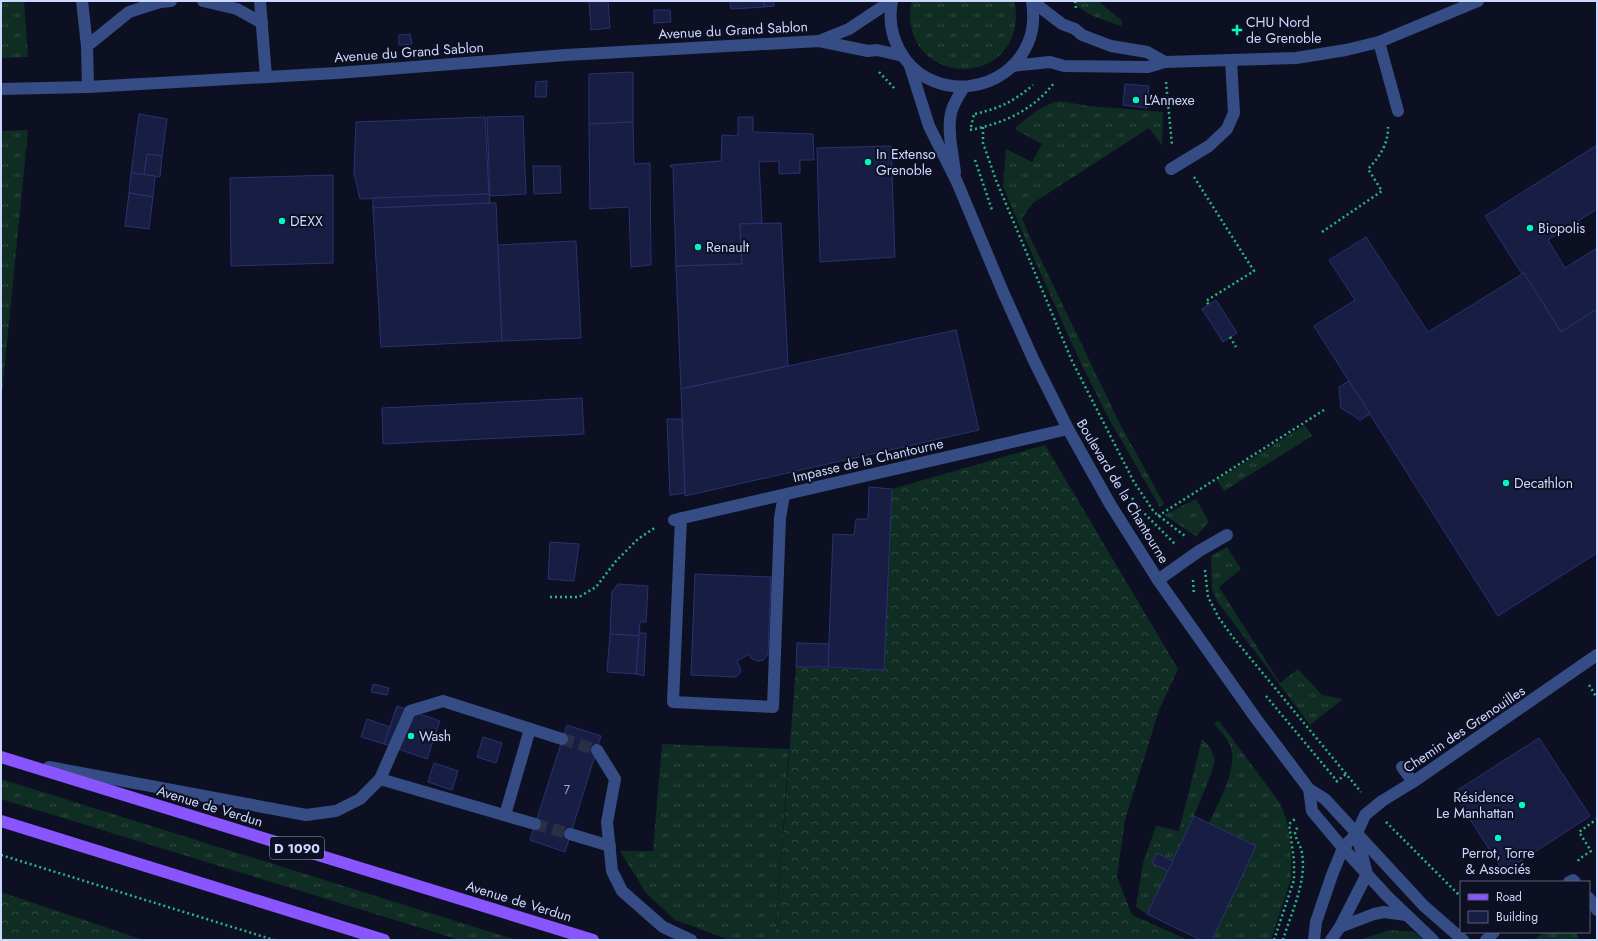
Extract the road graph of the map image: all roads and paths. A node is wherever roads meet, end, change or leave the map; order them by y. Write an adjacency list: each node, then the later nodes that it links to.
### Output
1 (82, 1): 11 (street)
2 (171, 1): 11 (street)
3 (203, 1): 8 (street)
4 (260, 1): 8 (street)
5 (892, 1): 9 (street, Avenue du Grand Sablon); 12 (street)
6 (1032, 1): 14 (street); 16 (street)
7 (1478, 1): 10 (street)
8 (262, 23): 18 (street)
9 (819, 40): 12 (street, Avenue du Grand Sablon); 18 (street, Avenue du Grand Sablon)
10 (1379, 42): 13 (street); 23 (street)
11 (87, 46): 19 (street)
12 (903, 56): 15 (street)
13 (1231, 60): 14 (street); 29 (street)
14 (1165, 62): 16 (street); 29 (path)
15 (910, 66): 20 (street); 31 (street, Boulevard de la Chantourne)
16 (1012, 66): 20 (street)
17 (879, 72): 22 (path)
18 (266, 77): 19 (street, Avenue du Grand Sablon)
19 (88, 87): 21 (street, Avenue du Grand Sablon)
20 (964, 87): 31 (street, Boulevard de la Chantourne)
21 (1, 88)
22 (897, 91)
23 (1398, 111)
24 (974, 114): 27 (path)
25 (1388, 121): 33 (path)
26 (983, 127): 41 (path)
27 (972, 137)
28 (974, 152): 32 (path)
29 (1183, 161): 30 (street); 34 (path)
30 (1171, 169)
31 (957, 182): 38 (street, Boulevard de la Chantourne)
32 (993, 212)
33 (1322, 232)
34 (1209, 305)
35 (1230, 337): 36 (path)
36 (1236, 347)
37 (1324, 410): 41 (path)
38 (1068, 429): 40 (street, Impasse de la Chantourne); 46 (street, Boulevard de la Chantourne)
39 (1128, 492): 45 (path, Boulevard de la Chantourne)
40 (784, 495): 42 (street, Impasse de la Chantourne); 42 (street)
41 (1158, 516): 44 (path)
42 (678, 519): 47 (path)
43 (1227, 535): 44 (street)
44 (1198, 551): 45 (street); 57 (path)
45 (1187, 559): 46 (street); 48 (path, Boulevard de la Chantourne)
46 (1158, 580): 61 (street, Boulevard de la Chantourne)
47 (550, 597)
48 (1196, 599)
49 (1597, 655): 60 (street, Chemin des Grenouilles)
50 (1263, 691): 59 (path)
51 (530, 729): 52 (street); 58 (street); 65 (street)
52 (562, 739)
53 (597, 750): 71 (street)
54 (1, 757): 55 (main road, Avenue de Verdun / D 1090)
55 (14, 761): 58 (street); 83 (main road, Avenue de Verdun / D 1090)
56 (1402, 767): 60 (street)
57 (1346, 774): 59 (path); 63 (path)
58 (380, 778): 65 (street)
59 (1337, 782): 62 (path); 62 (path)
60 (1413, 782): 63 (street, Chemin des Grenouilles)
61 (1308, 789): 62 (street, Boulevard de la Chantourne); 64 (street, Boulevard de la Chantourne)
62 (1323, 798): 69 (street, Boulevard de la Chantourne)
63 (1374, 807): 69 (street, Chemin des Grenouilles); 76 (path)
64 (1311, 808): 72 (street, Boulevard de la Chantourne); 85 (path); 86 (path)
65 (505, 815): 68 (street)
66 (1597, 820): 75 (path)
67 (1, 821): 82 (main road)
68 (535, 824)
69 (1357, 833): 72 (street, Chemin des Grenouilles); 74 (street); 90 (street, Boulevard de la Chantourne)
70 (570, 834): 71 (street)
71 (610, 846): 84 (street)
72 (1343, 848): 74 (street, Boulevard de la Chantourne); 87 (street)
73 (1, 855): 81 (path)
74 (1367, 874): 79 (street, Boulevard de la Chantourne); 80 (street)
75 (1572, 881)
76 (1460, 896)
77 (1590, 900): 78 (street)
78 (1597, 910)
79 (1406, 915): 80 (street); 89 (street, Boulevard de la Chantourne)
80 (1340, 927): 88 (street)
81 (274, 940)
82 (384, 940)
83 (593, 940)
84 (691, 940)
85 (1274, 940)
86 (1283, 940)
87 (1314, 940)
88 (1331, 940)
89 (1433, 940)
90 (1463, 940)

